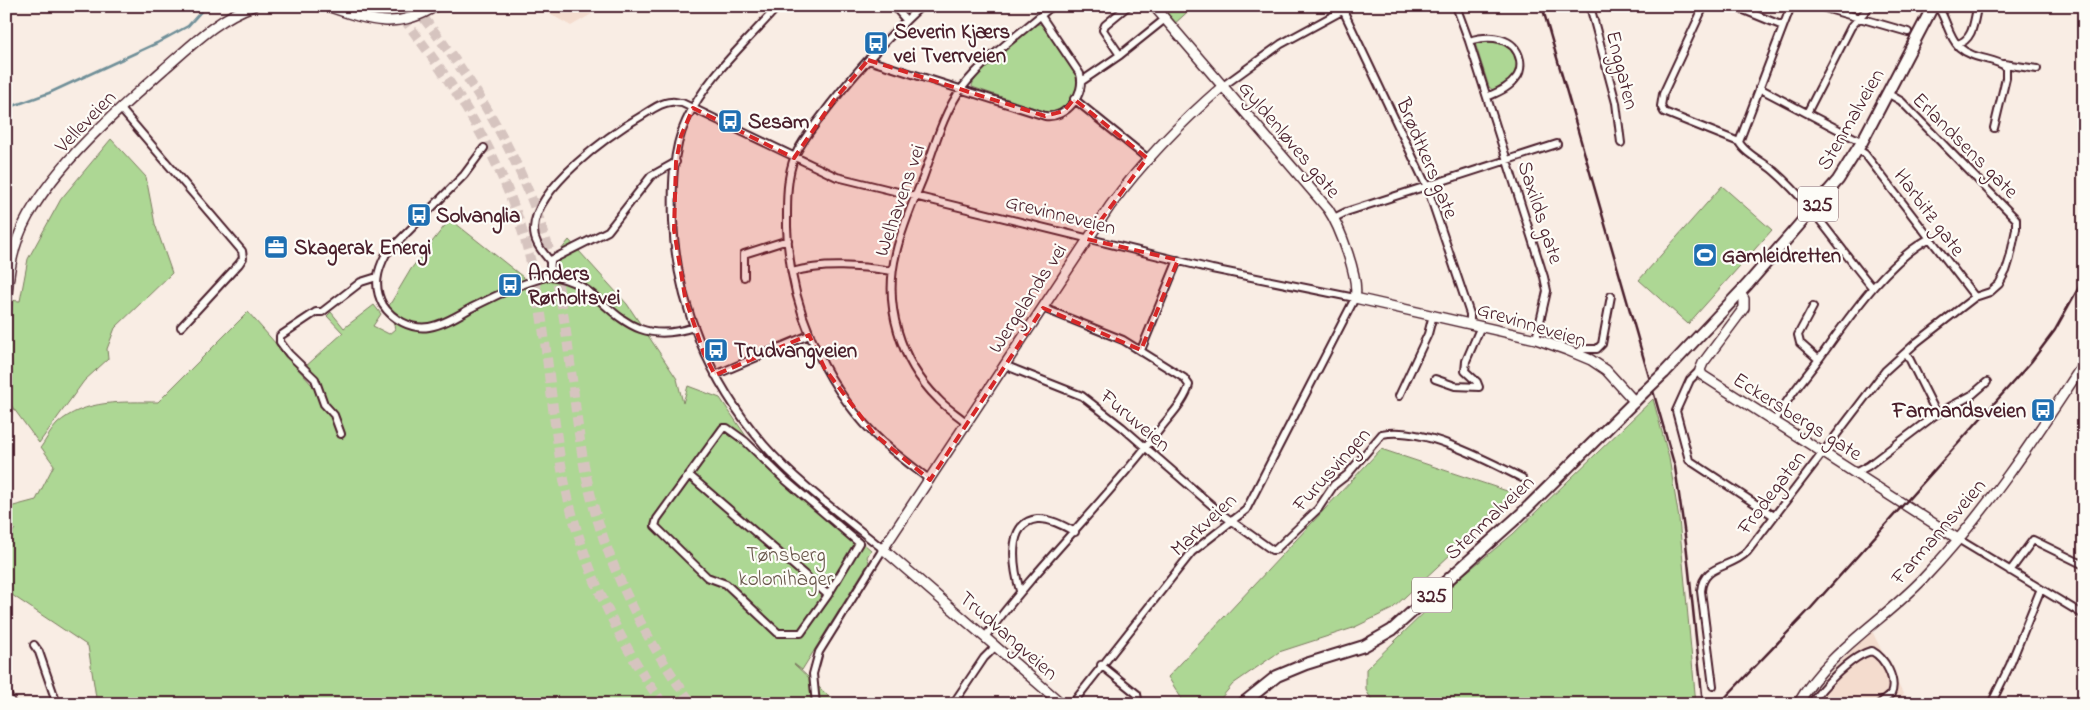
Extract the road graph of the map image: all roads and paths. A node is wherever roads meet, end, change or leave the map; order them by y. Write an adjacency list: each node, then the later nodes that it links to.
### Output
1 (253, 6): 40 (main road, Velleveien)
2 (327, 6): 3 (main road)
3 (436, 6)
4 (778, 6): 41 (street, Trudvangveien)
5 (894, 6): 24 (street)
6 (921, 6): 24 (street)
7 (1052, 6): 21 (street, Welhavens vei)
8 (1128, 6): 29 (street)
9 (1154, 6): 23 (main road, Gyldenløves gate)
10 (1351, 6): 20 (street, Wergelands vei)
11 (1456, 6): 27 (street, Saxilds gate)
12 (1590, 6): 45 (street, Enggaten)
13 (1704, 6): 44 (street)
14 (1734, 6): 25 (street)
15 (1791, 6): 25 (street)
16 (1818, 6): 22 (street)
17 (1870, 6): 22 (street)
18 (1934, 6): 28 (street); 37 (main road, Stenmalveien / 325)
19 (1977, 8): 28 (street)
20 (1343, 10): 34 (street, Wergelands vei); 53 (street, Brødtkers gate)
21 (1041, 16): 33 (street); 35 (street, Welhavens vei)
22 (1859, 18): 26 (street); 42 (street)
23 (1166, 19): 29 (street); 34 (main road, Gyldenløves gate)
24 (906, 20): 30 (street)
25 (1783, 26): 36 (street)
26 (1908, 32)
27 (1469, 41): 38 (street, Saxilds gate); 38 (street)
28 (1957, 44): 31 (street)
29 (1120, 56): 33 (street)
30 (868, 60): 35 (street); 49 (street)
31 (2002, 64): 32 (street); 43 (street)
32 (2037, 69)
33 (1082, 81): 39 (street)
34 (1223, 86): 50 (main road, Wergelands vei); 56 (main road, Gyldenløves gate)
35 (962, 88): 39 (street); 54 (street, Welhavens vei)
36 (1759, 88): 42 (street, Harbitz gate); 44 (street)
37 (1887, 93): 47 (main road, Stenmalveien / 325); 57 (street, Erlandsens gate)
38 (1487, 97): 51 (street, Saxilds gate)
39 (1074, 100): 50 (street)
40 (120, 108): 72 (main road, Velleveien); 78 (street)
41 (693, 108): 49 (street, Grevinneveien); 52 (street, Trudvangveien); 64 (street, Grevinneveien)
42 (1807, 113): 47 (street, Harbitz gate)
43 (1994, 128)
44 (1739, 142): 55 (street)
45 (1621, 143)
46 (1557, 144): 51 (street)
47 (1859, 145): 55 (main road, Stenmalveien / 325); 59 (street, Harbitz gate)
48 (484, 148): 65 (street)
49 (794, 158): 54 (street, Grevinneveien); 60 (street)
50 (1147, 158): 58 (main road, Wergelands vei)
51 (1507, 160): 53 (street); 81 (street, Saxilds gate)
52 (676, 162): 64 (street); 79 (street, Trudvangveien)
53 (1427, 187): 56 (street); 76 (street, Brødtkers gate)
54 (915, 197): 58 (street, Grevinneveien); 62 (street, Welhavens vei)
55 (1812, 210): 67 (street); 68 (main road, Stenmalveien / 325)
56 (1334, 218): 71 (main road, Gyldenløves gate)
57 (2017, 224): 70 (street, Frodegaten)
58 (1088, 238): 61 (street, Grevinneveien); 74 (main road, Wergelands vei)
59 (1930, 238): 67 (street); 70 (street, Harbitz gate)
60 (788, 240): 63 (street); 66 (street)
61 (1178, 260): 71 (street, Grevinneveien); 82 (street)
62 (892, 271): 63 (street); 96 (street, Welhavens vei)
63 (792, 272): 80 (street)
64 (550, 276): 65 (street); 79 (street)
65 (377, 277): 97 (street)
66 (744, 278)
67 (1872, 287): 85 (street)
68 (1740, 294): 88 (main road); 93 (main road, Stenmalveien / 325, bridge)
69 (1611, 296): 84 (street)
70 (1975, 297): 83 (street, Frodegaten)
71 (1355, 298): 75 (main road, Grevinneveien); 105 (street, Markveien)
72 (6, 307)
73 (1813, 307): 85 (street)
74 (1042, 308): 82 (street); 87 (main road, Wergelands vei)
75 (1433, 315): 76 (main road, Grevinneveien); 92 (street)
76 (1470, 323): 77 (main road, Grevinneveien)
77 (1481, 326): 81 (main road, Grevinneveien); 90 (street)
78 (181, 327)
79 (694, 327): 89 (street, Trudvangveien)
80 (809, 335): 89 (street); 103 (street)
81 (1536, 339): 84 (main road, Grevinneveien)
82 (1141, 350): 98 (street)
83 (1906, 352): 94 (street); 99 (street, Frodegaten)
84 (1577, 354): 93 (main road, Grevinneveien)
85 (1818, 359): 95 (street)
86 (2084, 363): 107 (main road, Farmannsveien)
87 (1004, 365): 96 (main road, Wergelands vei); 98 (street, Furuveien)
88 (1700, 370): 95 (main road, Eckersbergs gate); 104 (street)
89 (715, 375): 108 (street, Trudvangveien)
90 (1435, 379)
91 (1988, 382): 94 (street)
92 (1399, 396)
93 (1638, 398): 128 (main road, Stenmalveien / 325)
94 (1935, 415): 100 (street)
95 (1775, 421): 99 (main road, Eckersbergs gate)
96 (967, 423): 103 (main road, Wergelands vei)
97 (341, 434)
98 (1145, 449): 105 (street, Furuveien); 106 (street)
99 (1822, 452): 100 (main road, Eckersbergs gate); 104 (street, Frodegaten)
100 (1855, 473): 107 (main road, Eckersbergs gate)
101 (689, 475): 113 (street); 113 (street); 113 (street)
102 (1522, 478): 105 (street, Furusvingen)
103 (930, 480): 108 (main road, Wergelands vei)
104 (1774, 516): 119 (street, Frodegaten)
105 (1233, 522): 118 (street, Markveien)
106 (1074, 532): 111 (street); 111 (street)
107 (1958, 540): 110 (street); 129 (main road, Farmannsveien)
108 (884, 550): 115 (main road, Trudvangveien); 123 (street)
109 (2084, 565): 110 (street)
110 (2010, 571): 112 (street)
111 (1020, 591): 115 (street)
112 (2040, 591): 114 (street); 132 (street)
113 (828, 595)
114 (2084, 615)
115 (985, 636): 117 (main road, Trudvangveien)
116 (34, 645): 122 (street)
117 (996, 646): 124 (street); 125 (main road, Trudvangveien)
118 (1101, 666): 126 (street, Markveien); 127 (street)
119 (1713, 686)
120 (6, 690): 121 (street)
121 (12, 704)
122 (57, 704)
123 (816, 704)
124 (953, 704)
125 (1062, 704)
126 (1072, 704)
127 (1139, 704)
128 (1242, 704)
129 (1798, 704)
130 (1811, 704): 131 (street)
131 (1879, 704)
132 (1991, 704)

